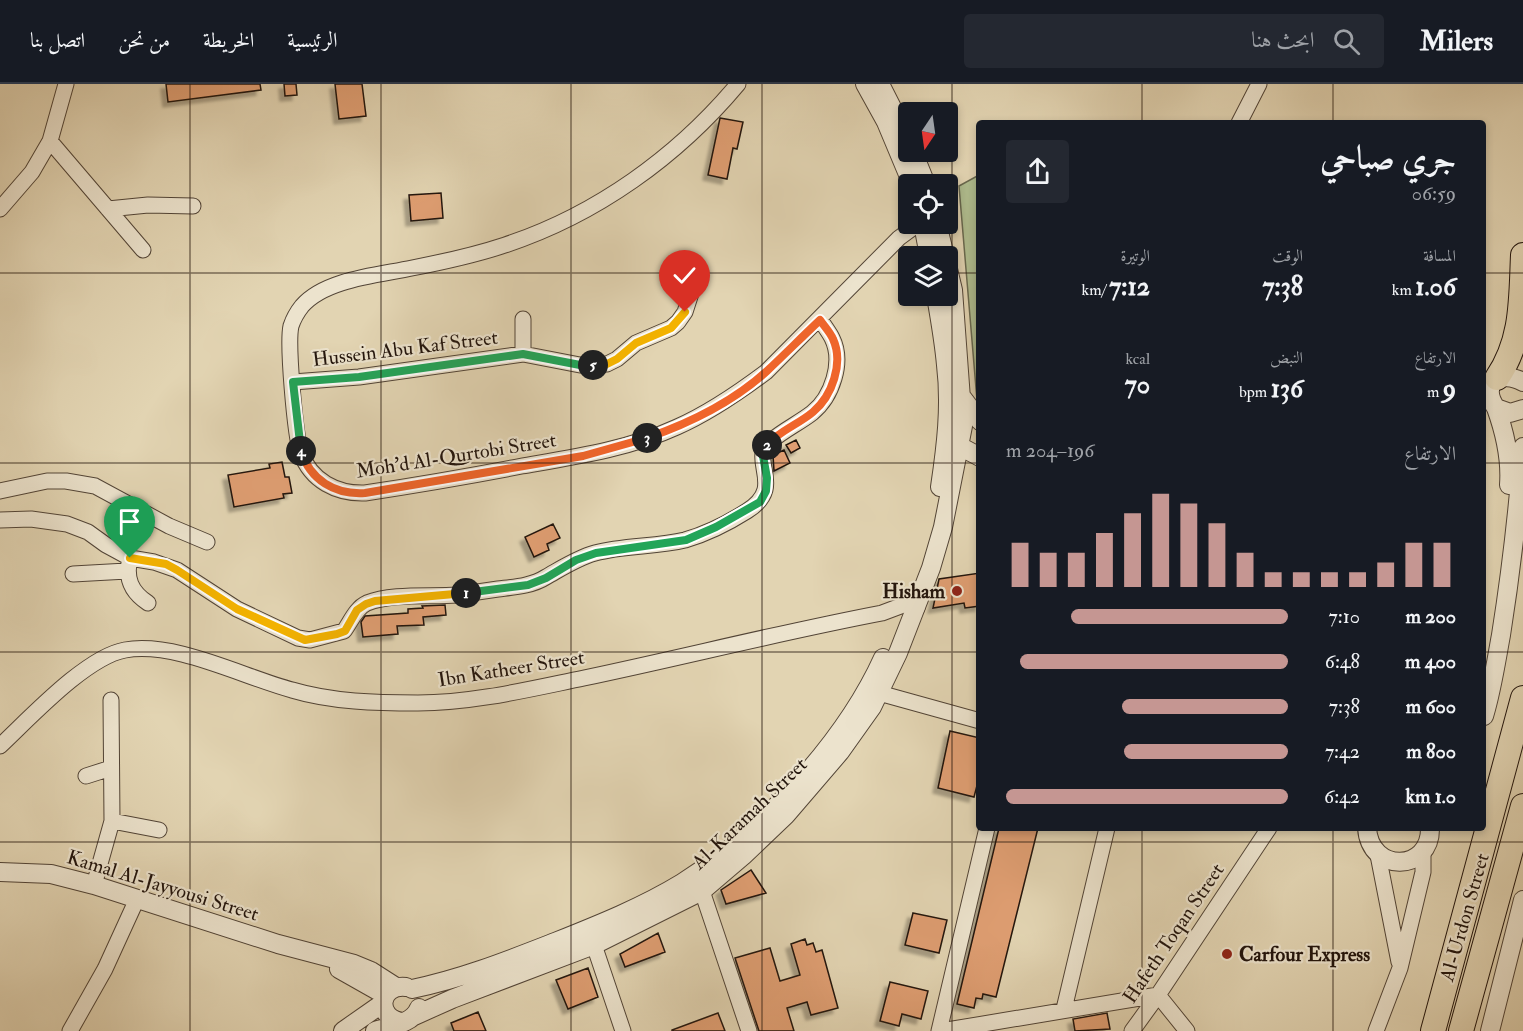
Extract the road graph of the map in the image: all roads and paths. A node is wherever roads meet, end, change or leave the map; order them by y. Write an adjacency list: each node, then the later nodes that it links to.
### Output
1 (66, 84): 8 (street)
2 (738, 84): 23 (street, Moh'd Al-Qurtobi Street)
3 (865, 84): 9 (street)
4 (880, 84): 6 (street)
5 (1259, 84): 7 (street)
6 (898, 119)
7 (1241, 120)
8 (50, 141): 11 (street); 12 (street)
9 (908, 174)
10 (193, 206): 12 (street)
11 (0, 209)
12 (108, 209): 14 (street)
13 (907, 234): 20 (street, Moh'd Al-Qurtobi Street)
14 (143, 250)
15 (1523, 255): 22 (highway)
16 (695, 281): 21 (street, Hussein Abu Kaf Street)
17 (938, 306): 27 (street, Al-Karamah Street)
18 (954, 306): 27 (street, Al-Karamah Street)
19 (523, 319): 21 (street, Hussein Abu Kaf Street)
20 (820, 320): 23 (street, Moh'd Al-Qurtobi Street); 36 (street)
21 (523, 354): 23 (street, Hussein Abu Kaf Street)
22 (1497, 378): 24 (street); 25 (street)
23 (293, 382)
24 (1523, 382)
25 (1496, 408): 26 (street); 40 (street)
26 (1523, 409)
27 (959, 431): 28 (street); 30 (street); 32 (street, Al-Karamah Street); 39 (street, Al-Karamah Street)
28 (976, 434)
29 (1523, 447): 44 (street)
30 (976, 452)
31 (976, 468): 32 (street)
32 (953, 478): 39 (street, Al-Karamah Street)
33 (0, 491): 35 (street)
34 (0, 520): 36 (street)
35 (207, 542)
36 (129, 564): 37 (street); 38 (street)
37 (73, 574)
38 (148, 603)
39 (912, 606): 41 (street, Al-Karamah Street); 46 (street, Ibn Katheer Street); 67 (street, Al-Karamah Street)
40 (1486, 655)
41 (879, 693): 45 (street); 62 (street, Al-Karamah Street)
42 (1523, 698): 51 (highway, Al-Urdon Street)
43 (111, 700): 47 (street)
44 (1486, 708)
45 (976, 720)
46 (0, 746)
47 (111, 768): 48 (street); 52 (street)
48 (86, 776)
49 (1486, 790): 51 (highway)
50 (1523, 806): 81 (highway, Al-Urdon Street)
51 (1493, 814): 80 (highway, Al-Urdon Street)
52 (112, 821): 53 (street); 61 (street)
53 (159, 830)
54 (986, 831): 76 (street)
55 (1106, 831): 69 (street)
56 (1267, 831): 68 (street, Hafeth Toqan Street)
57 (1430, 831): 59 (street)
58 (1367, 838): 59 (street); 66 (street)
59 (1423, 850): 66 (street)
60 (0, 872): 61 (street, Kamal Al-Jayyousi Street)
61 (94, 885): 63 (street, Kamal Al-Jayyousi Street)
62 (702, 891): 65 (street, Al-Karamah Street); 75 (street)
63 (137, 899): 67 (street, Kamal Al-Jayyousi Street); 71 (street)
64 (1523, 900): 82 (street)
65 (594, 945): 70 (street, Al-Karamah Street); 74 (street)
66 (1400, 968): 79 (street)
67 (394, 993): 70 (street); 70 (street); 72 (street, Al-Karamah Street)
68 (1158, 995): 69 (street); 77 (street, Hafeth Toqan Street); 78 (street)
69 (1064, 1009): 76 (street)
70 (409, 1019): 73 (street, Al-Karamah Street)
71 (70, 1031)
72 (343, 1031)
73 (375, 1031)
74 (623, 1031)
75 (749, 1031)
76 (940, 1031)
77 (1132, 1031)
78 (1186, 1031)
79 (1376, 1031)
80 (1433, 1031)
81 (1461, 1031)
82 (1490, 1031)

